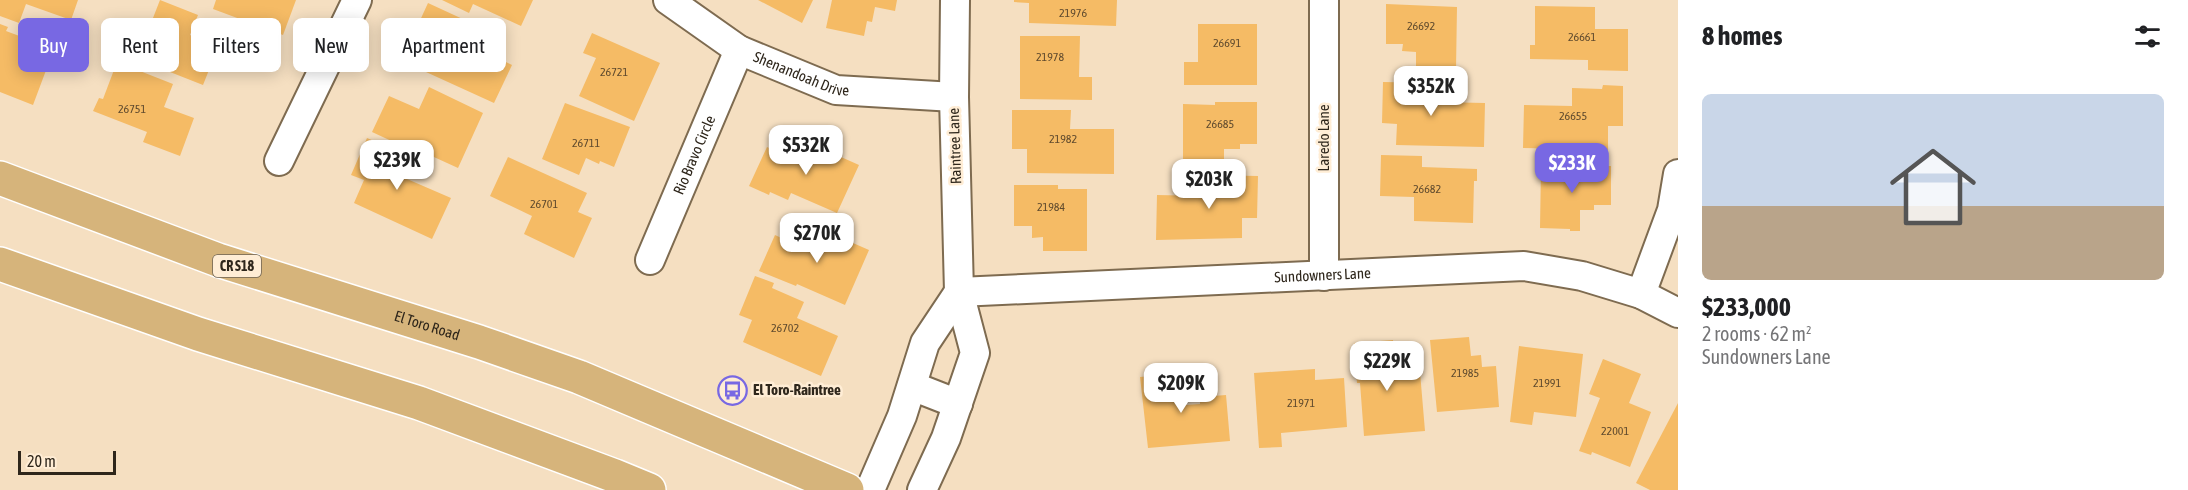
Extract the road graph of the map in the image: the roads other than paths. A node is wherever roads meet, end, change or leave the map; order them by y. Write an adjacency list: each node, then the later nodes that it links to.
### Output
1 (357, 0): 7 (street)
2 (668, 0): 5 (street, Shenandoah Drive)
3 (955, 0): 6 (street, Raintree Lane)
4 (1324, 0): 12 (street, Laredo Lane)
5 (739, 50): 6 (street, Shenandoah Drive); 10 (street, Rio Bravo Circle)
6 (954, 97): 13 (street, Raintree Lane)
7 (279, 161)
8 (1678, 174): 14 (street)
9 (0, 178): 19 (main road, El Toro Road / CR S18)
10 (650, 260)
11 (0, 264): 18 (main road)
12 (1324, 276): 13 (street, Sundowners Lane); 14 (street, Sundowners Lane)
13 (959, 292): 16 (street); 17 (street, Raintree Lane)
14 (1641, 294): 15 (street, Sundowners Lane)
15 (1678, 313)
16 (912, 386): 17 (street); 20 (street)
17 (958, 404): 21 (street, Raintree Lane)
18 (649, 490)
19 (847, 490)
20 (870, 490)
21 (922, 490)

